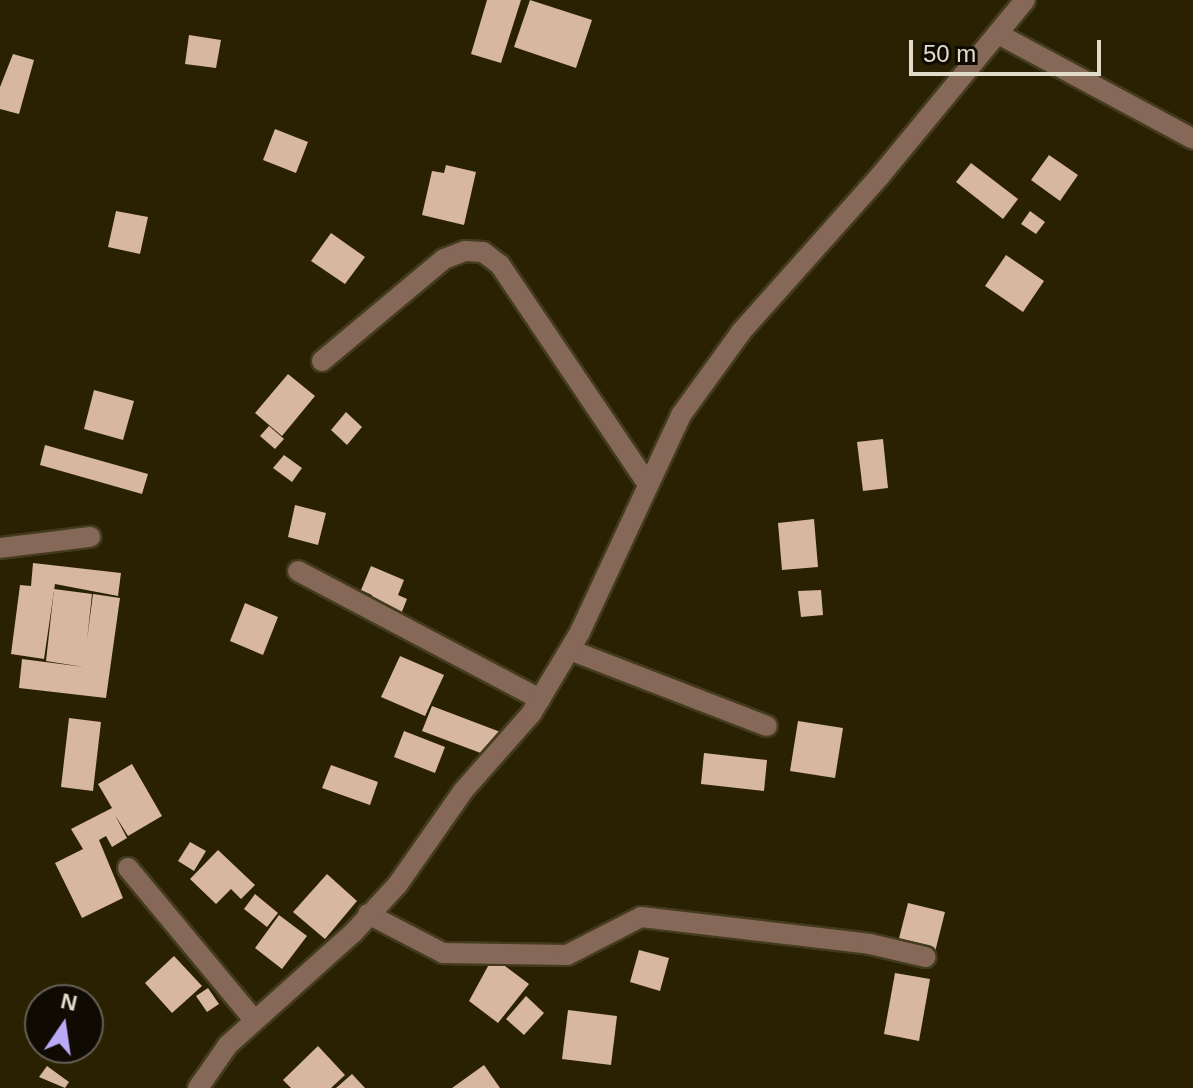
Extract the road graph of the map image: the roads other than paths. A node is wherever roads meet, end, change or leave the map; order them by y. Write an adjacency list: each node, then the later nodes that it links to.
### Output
1 (1025, 0): 2 (street)
2 (1000, 35): 3 (street); 5 (street)
3 (1193, 139)
4 (322, 361): 5 (street)
5 (647, 483): 9 (street)
6 (90, 537): 7 (street)
7 (0, 548)
8 (298, 571): 10 (street)
9 (570, 650): 10 (street); 11 (street)
10 (540, 699): 13 (street)
11 (767, 726)
12 (128, 868): 15 (street)
13 (368, 914): 14 (street); 15 (street)
14 (926, 957)
15 (254, 1020): 16 (street)
16 (198, 1088)

